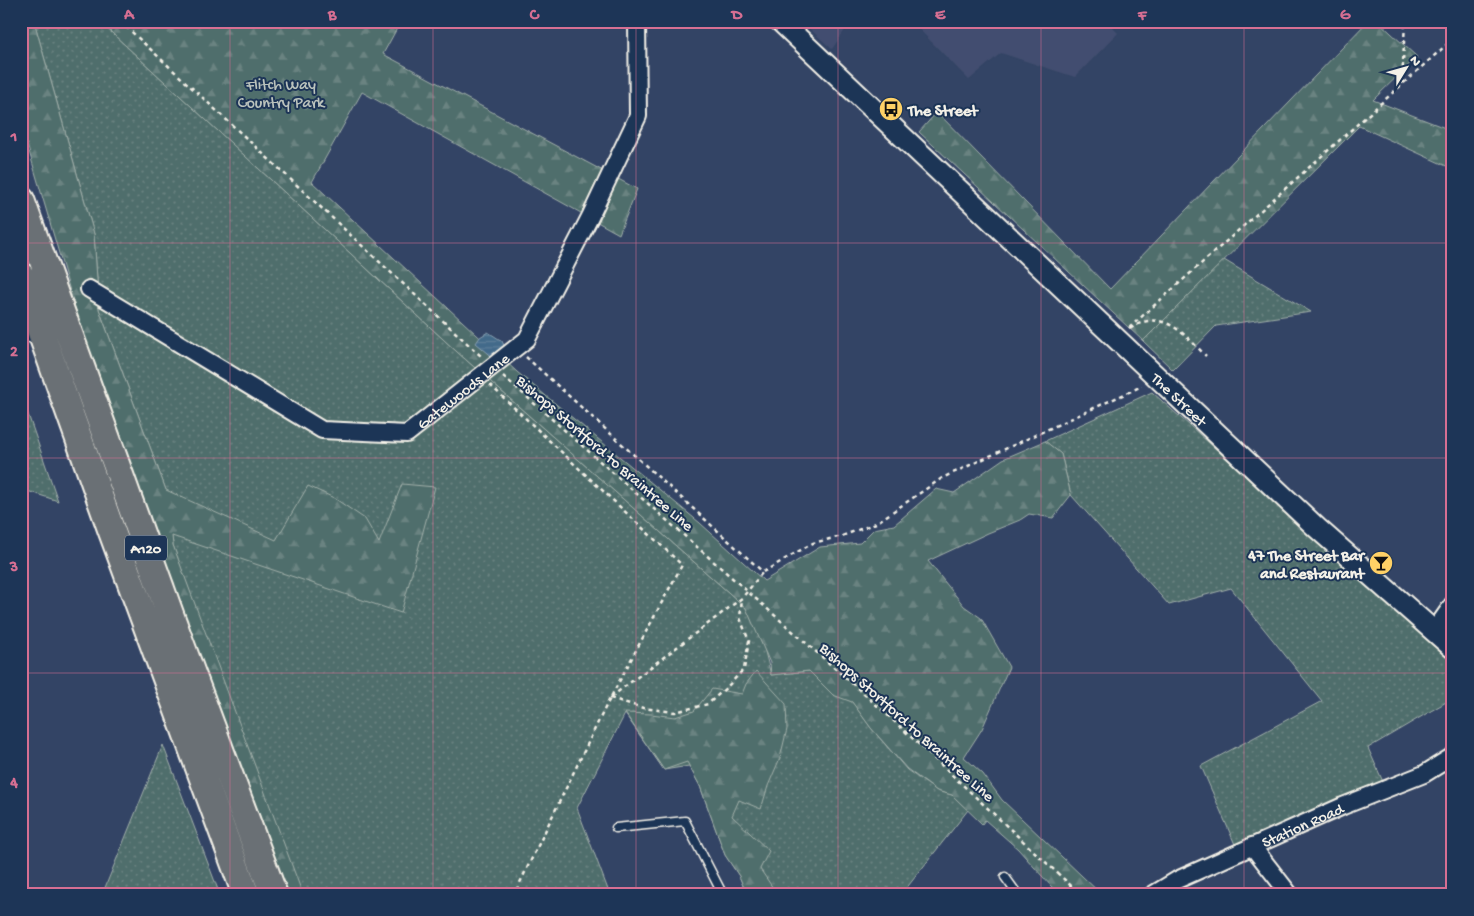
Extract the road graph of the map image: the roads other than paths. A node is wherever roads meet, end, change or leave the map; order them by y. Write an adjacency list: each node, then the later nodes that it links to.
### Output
1 (637, 21): 5 (street, Gatewoods Lane)
2 (780, 21): 11 (street, The Street)
3 (21, 200): 18 (highway, A120)
4 (21, 276): 9 (highway, A120)
5 (89, 289)
6 (21, 318): 7 (lane)
7 (33, 346)
8 (56, 400): 9 (lane)
9 (111, 529): 17 (highway, A120)
10 (1453, 604): 11 (street)
11 (1434, 631): 12 (street, The Street)
12 (1453, 648)
13 (1453, 756): 15 (street, Station Road)
14 (616, 828): 19 (lane)
15 (1252, 846): 21 (street, Station Road); 22 (street)
16 (1005, 877): 20 (lane)
17 (246, 895)
18 (274, 895)
19 (723, 895)
20 (1018, 895)
21 (1152, 895)
22 (1290, 895)

